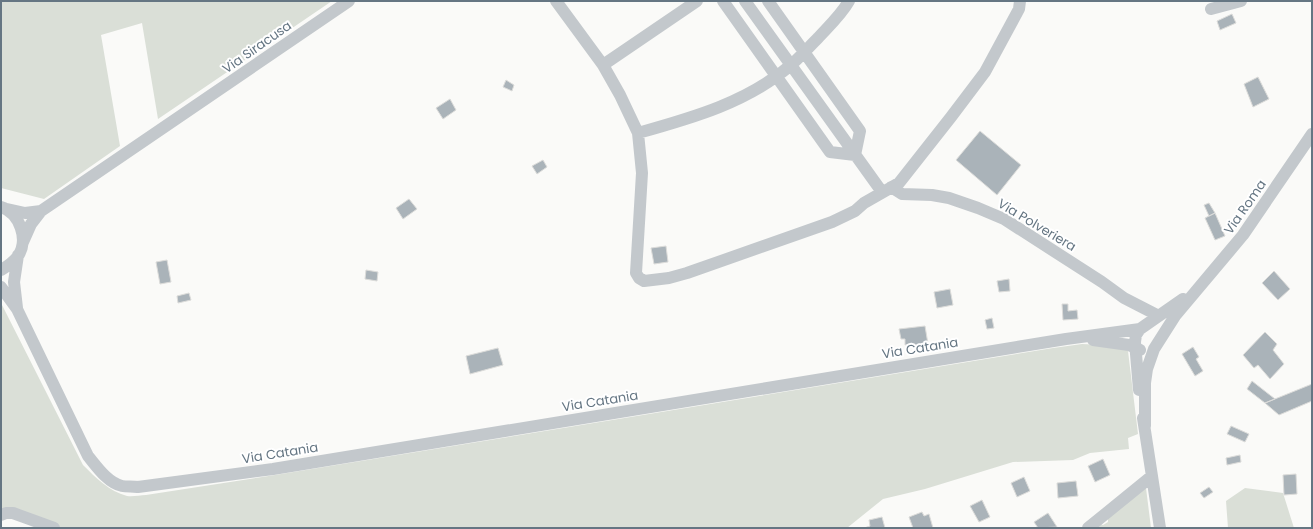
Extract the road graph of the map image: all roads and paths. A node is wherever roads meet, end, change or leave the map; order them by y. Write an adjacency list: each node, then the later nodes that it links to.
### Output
1 (349, 1): 20 (street, Via Siracusa)
2 (556, 1): 13 (street)
3 (697, 1): 13 (street)
4 (723, 1): 14 (street)
5 (745, 1): 12 (street)
6 (768, 1): 11 (street)
7 (849, 1): 11 (street)
8 (1020, 1): 18 (street)
9 (1241, 1): 10 (street)
10 (1211, 9)
11 (804, 52): 12 (street); 17 (street)
12 (792, 64): 14 (street); 17 (street)
13 (603, 65): 15 (street)
14 (776, 76): 15 (street); 17 (street)
15 (638, 133): 18 (street)
16 (1312, 134): 25 (street, Via Roma)
17 (856, 155): 18 (street)
18 (887, 190): 27 (street, Via Polveriera)
19 (3, 208): 20 (street); 21 (street)
20 (41, 211): 21 (street)
21 (23, 242): 22 (street)
22 (18, 255): 23 (street); 26 (street)
23 (1, 270)
24 (1, 287): 26 (street)
25 (1194, 292): 27 (street); 31 (street)
26 (17, 309): 29 (street, Via Catania)
27 (1159, 316): 28 (street)
28 (1142, 329): 29 (street); 30 (street); 31 (street)
29 (1066, 339): 30 (street)
30 (1137, 347): 31 (street); 32 (street)
31 (1155, 347): 32 (street)
32 (1145, 426): 33 (street)
33 (1152, 476): 36 (street); 37 (street)
34 (1, 514): 35 (street)
35 (54, 528)
36 (1088, 528)
37 (1160, 528)

